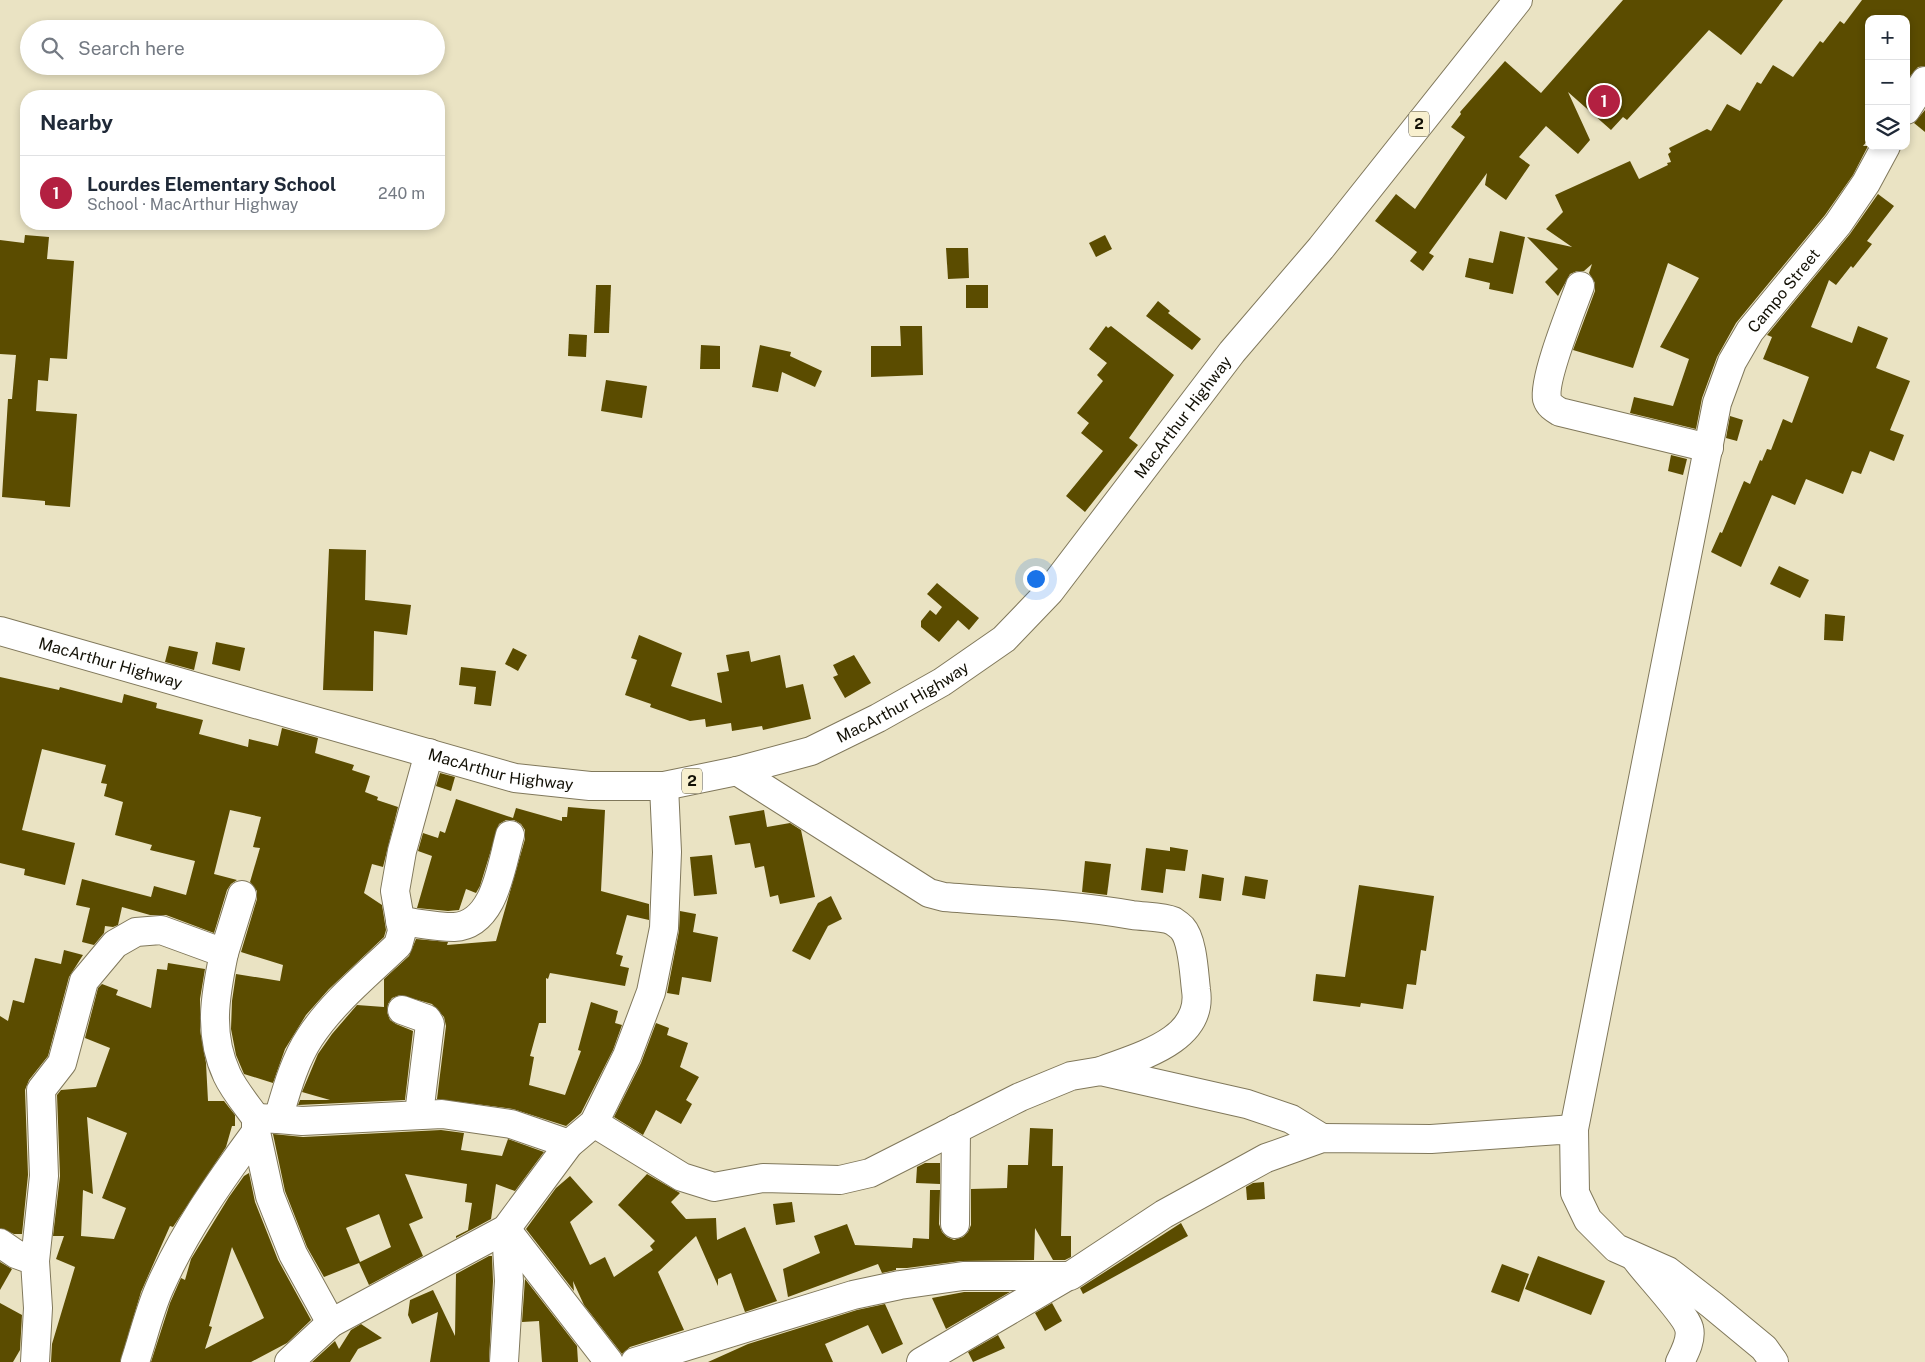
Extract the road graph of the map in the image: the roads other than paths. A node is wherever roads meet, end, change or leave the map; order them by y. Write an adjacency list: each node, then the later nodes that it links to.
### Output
1 (1518, 0): 9 (main road, MacArthur Highway / 2)
2 (1925, 81): 3 (main road)
3 (1909, 105)
4 (1884, 150): 6 (main road, Campo Street)
5 (1580, 286): 6 (main road)
6 (1708, 448): 21 (main road, Campo Street)
7 (0, 631): 8 (main road, MacArthur Highway / 2)
8 (429, 753): 10 (main road, MacArthur Highway / 2); 13 (main road)
9 (737, 771): 10 (main road, MacArthur Highway / 2); 16 (main road)
10 (664, 786): 19 (main road)
11 (510, 835): 13 (main road)
12 (242, 895): 14 (main road)
13 (400, 921): 18 (main road)
14 (224, 953): 18 (main road); 28 (main road)
15 (402, 1010): 17 (main road)
16 (1101, 1070): 20 (main road); 22 (main road)
17 (419, 1114): 18 (main road); 23 (main road)
18 (263, 1123): 30 (main road); 32 (main road)
19 (594, 1123): 20 (main road); 23 (main road)
20 (956, 1129): 24 (main road)
21 (1574, 1129): 22 (main road); 27 (main road, Campo Street)
22 (1322, 1138): 29 (main road)
23 (569, 1144): 25 (main road)
24 (955, 1224)
25 (506, 1228): 30 (main road); 34 (main road); 35 (main road)
26 (0, 1243): 28 (main road)
27 (1634, 1256): 38 (main road); 39 (main road, Campo Street)
28 (35, 1261): 31 (main road)
29 (1070, 1276): 36 (main road); 37 (main road)
30 (331, 1324): 33 (main road)
31 (35, 1362)
32 (135, 1362)
33 (289, 1362)
34 (504, 1362)
35 (609, 1362)
36 (635, 1362)
37 (922, 1362)
38 (1680, 1362)
39 (1774, 1362)

